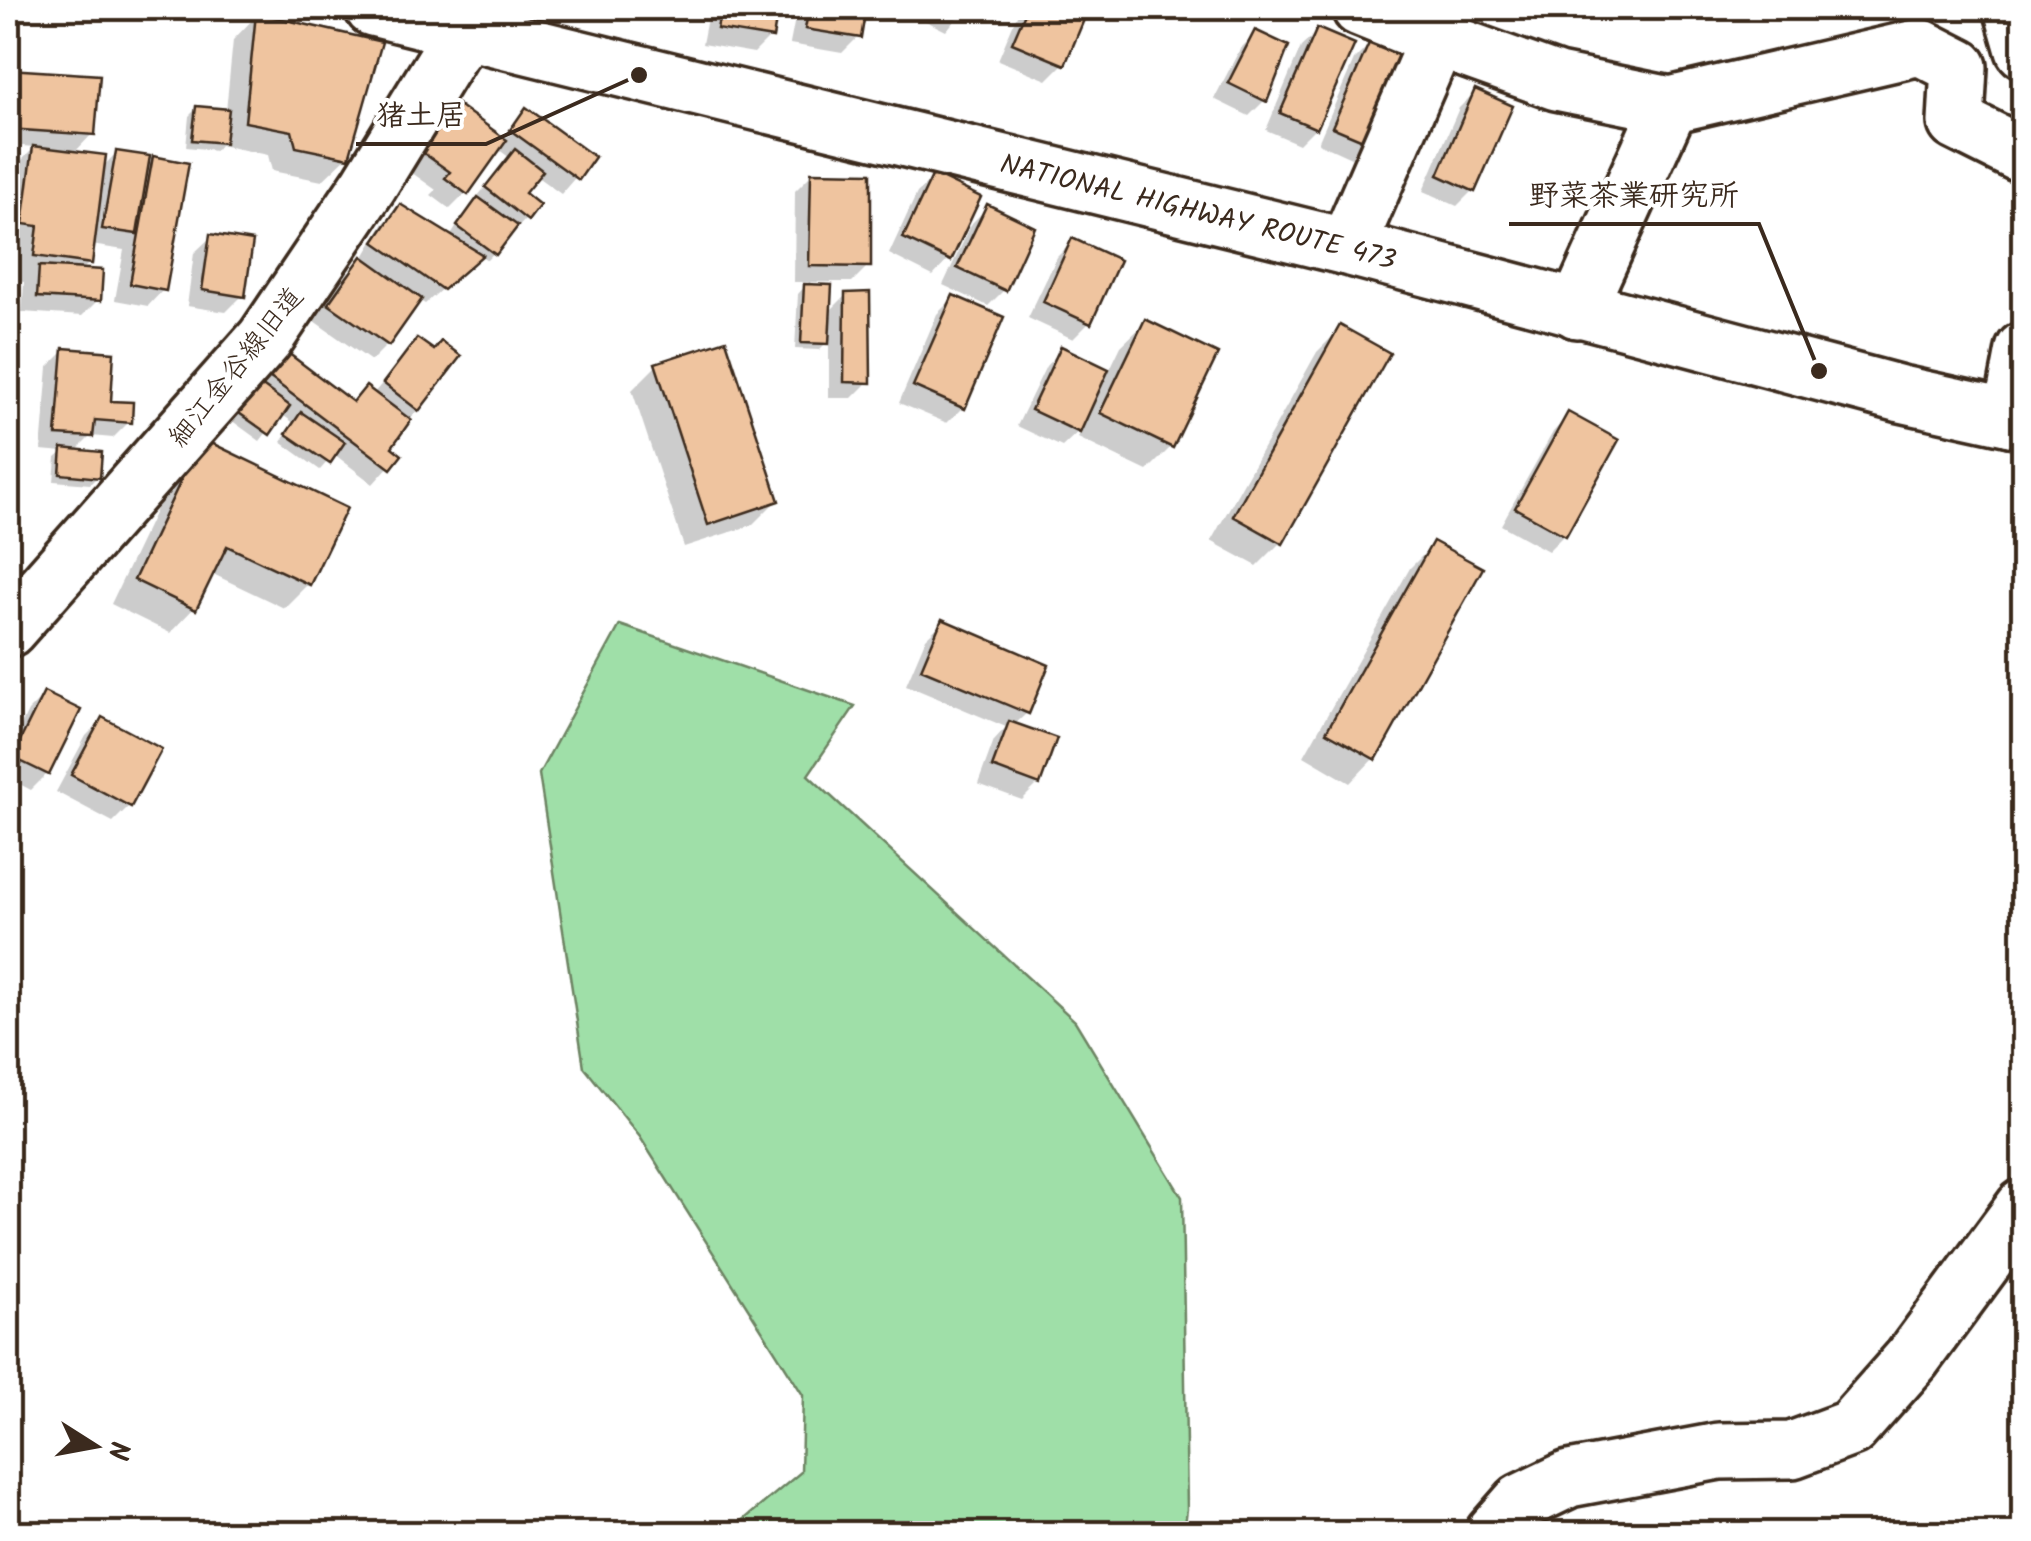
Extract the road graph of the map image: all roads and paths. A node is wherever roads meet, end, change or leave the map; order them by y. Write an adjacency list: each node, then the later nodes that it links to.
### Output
1 (374, 8): 4 (main road, NATIONAL HIGHWAY ROUTE 473)
2 (1360, 8): 5 (main road)
3 (2012, 8): 6 (main road)
4 (477, 20): 9 (main road, NATIONAL HIGHWAY ROUTE 473); 13 (main road, 細江金谷線旧道)
5 (1437, 39): 7 (main road); 9 (main road)
6 (2024, 50)
7 (1670, 104): 8 (main road); 10 (main road)
8 (2024, 156)
9 (1347, 247): 10 (main road, NATIONAL HIGHWAY ROUTE 473)
10 (1577, 310): 12 (main road, NATIONAL HIGHWAY ROUTE 473)
11 (2024, 350): 12 (main road)
12 (2017, 420)
13 (8, 628)
14 (2024, 1207): 15 (main road)
15 (1493, 1534)

